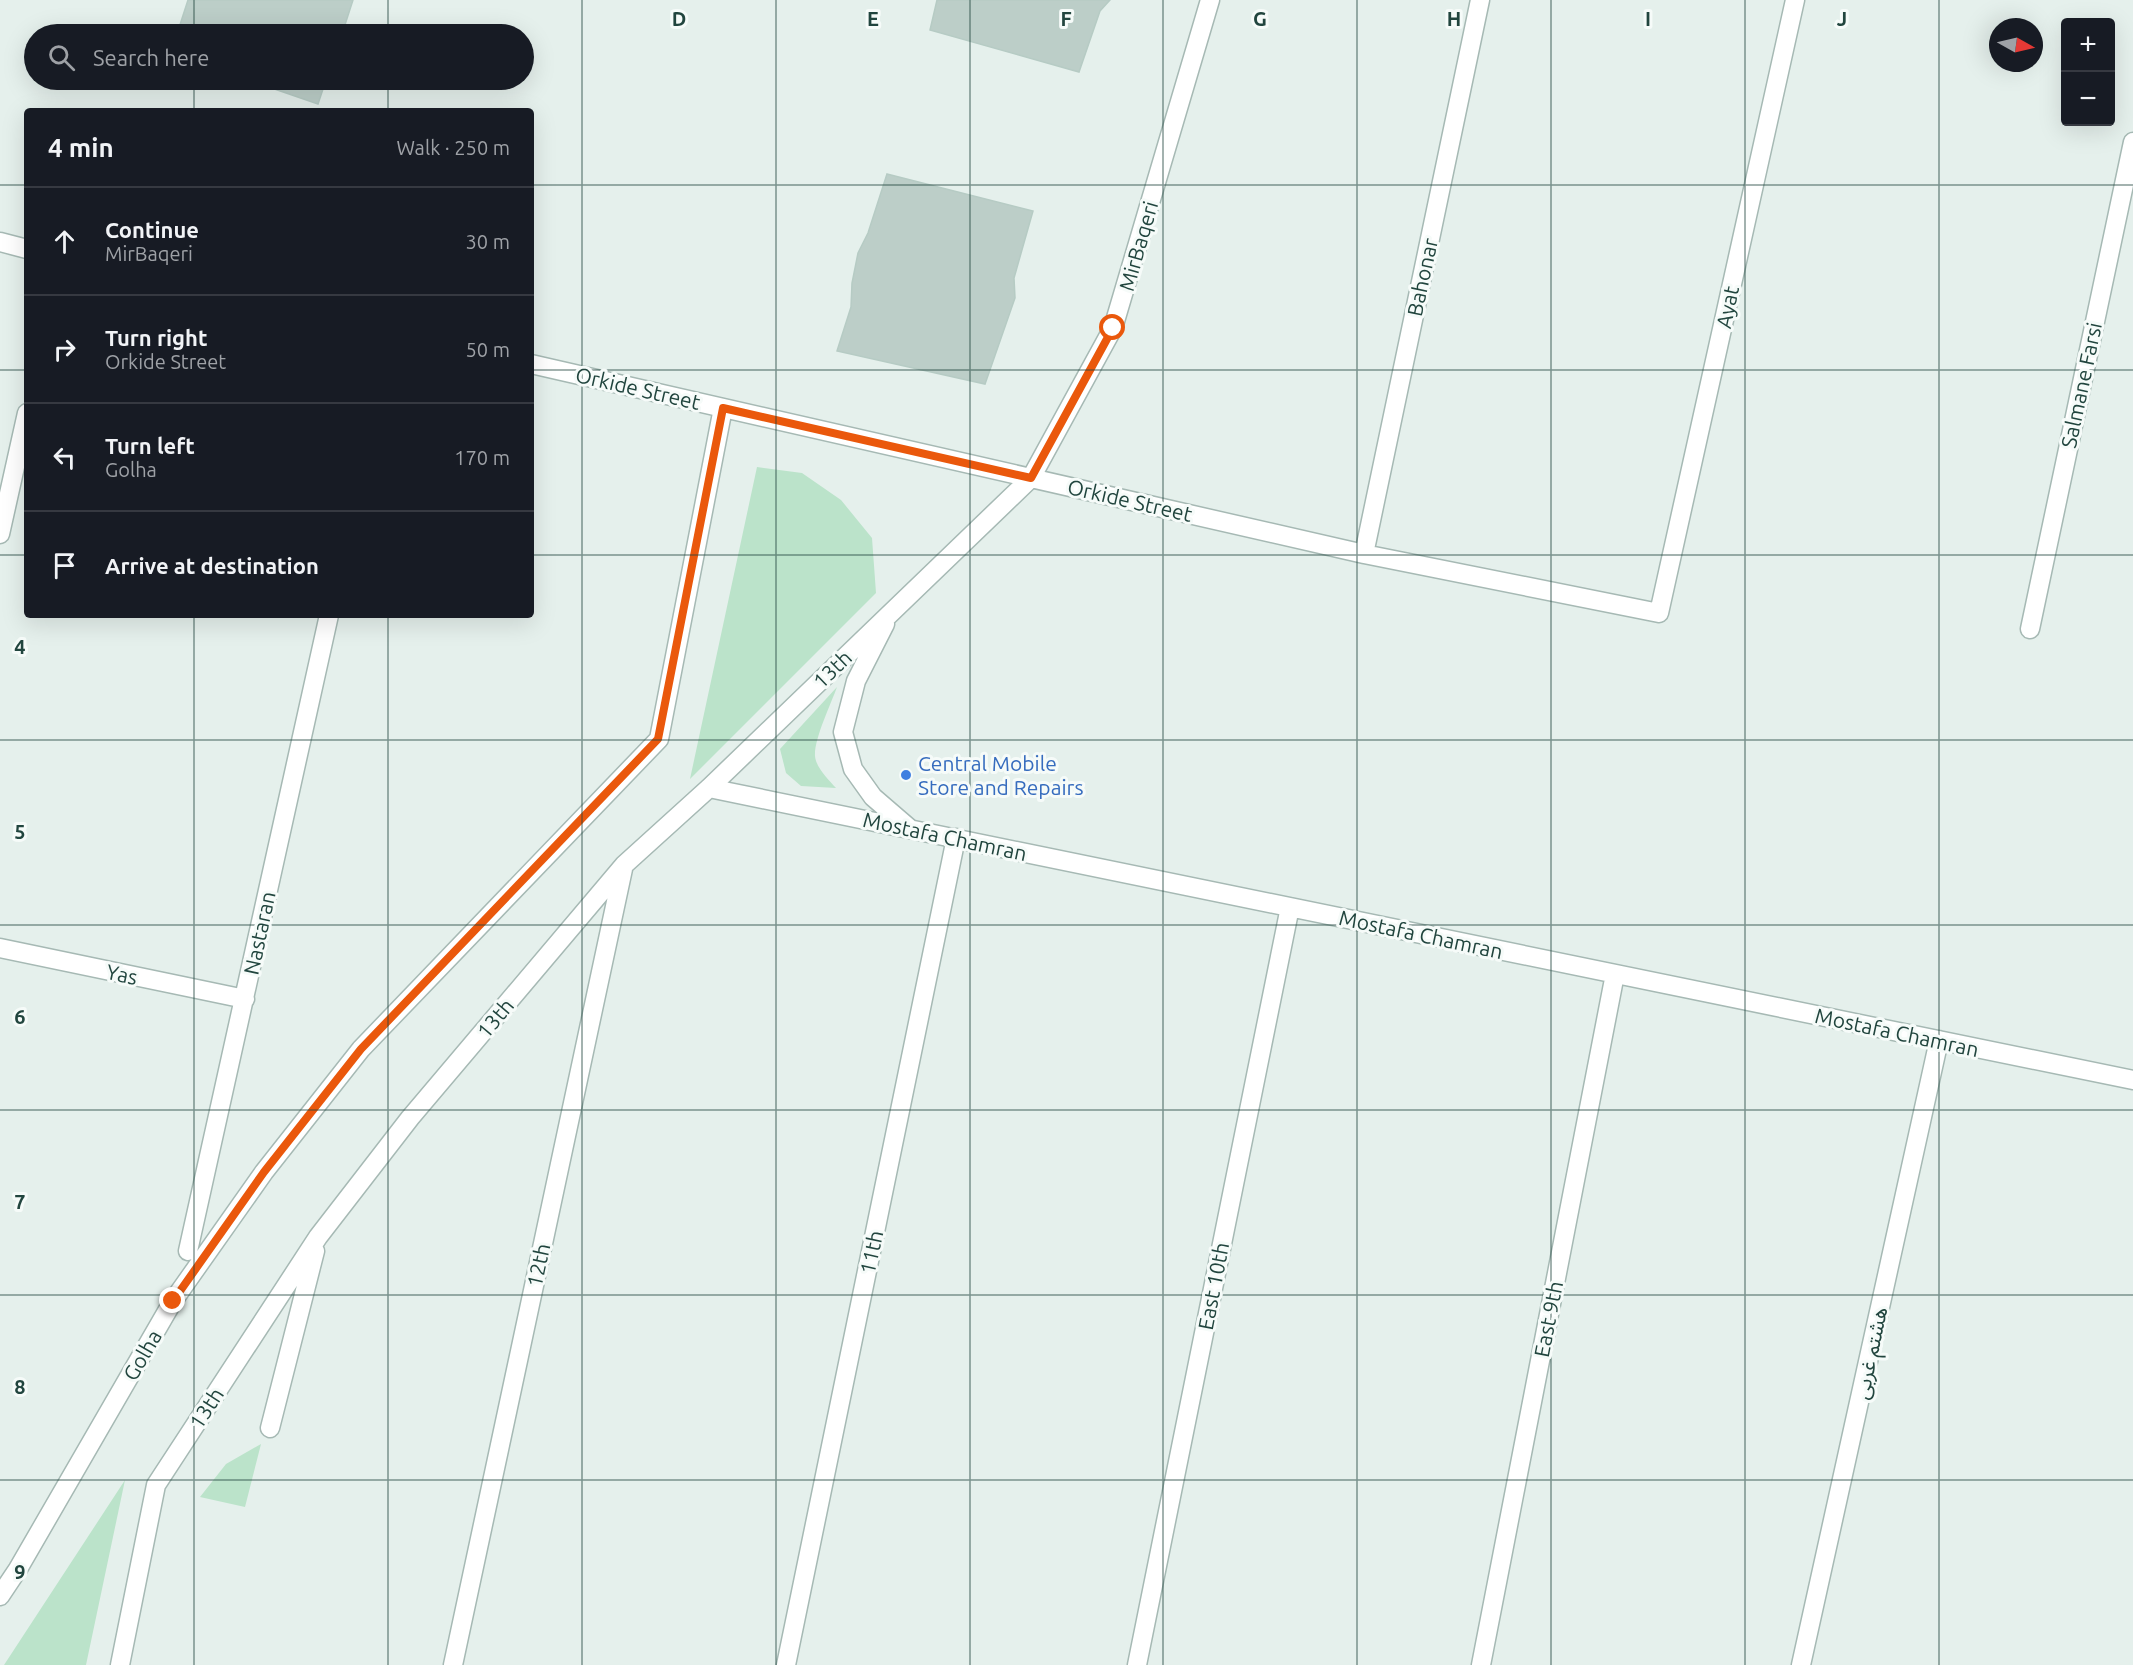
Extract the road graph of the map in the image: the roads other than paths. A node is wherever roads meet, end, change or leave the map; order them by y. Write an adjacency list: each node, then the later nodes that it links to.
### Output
1 (1210, 0): 10 (street, MirBaqeri)
2 (1480, 0): 12 (street, Bahonar)
3 (1795, 0): 14 (street, Ayat)
4 (2133, 142): 16 (street, Salmane Farsi)
5 (0, 242): 6 (street)
6 (24, 248)
7 (534, 365): 8 (street, Orkide Street)
8 (723, 408): 10 (street, Orkide Street); 30 (street, Golha)
9 (24, 426): 11 (street)
10 (1031, 478): 12 (street, Orkide Street); 13 (street, 13th)
11 (0, 534)
12 (1364, 554): 14 (street, Orkide Street)
13 (892, 610): 17 (street, 13th); 18 (street)
14 (1659, 613)
15 (327, 618): 24 (street, Nastaran)
16 (2030, 629)
17 (709, 788): 18 (street, Mostafa Chamran); 20 (street, 13th)
18 (910, 829): 19 (street, Mostafa Chamran)
19 (956, 838): 21 (street, Mostafa Chamran); 33 (street, 11th)
20 (624, 865): 27 (street, 13th); 32 (street, 12th)
21 (1290, 907): 23 (street, Mostafa Chamran); 34 (street, East 10th)
22 (0, 948): 24 (street, Yas)
23 (1615, 974): 25 (street, Mostafa Chamran); 35 (street, East 9th)
24 (245, 999): 28 (street, Nastaran)
25 (1939, 1040): 26 (street, Mostafa Chamran); 36 (street, هشتم غربی)
26 (2133, 1080)
27 (318, 1238): 29 (street); 31 (street, 13th)
28 (188, 1251)
29 (270, 1428)
30 (0, 1596)
31 (120, 1665)
32 (453, 1665)
33 (786, 1665)
34 (1137, 1665)
35 (1481, 1665)
36 (1801, 1665)

